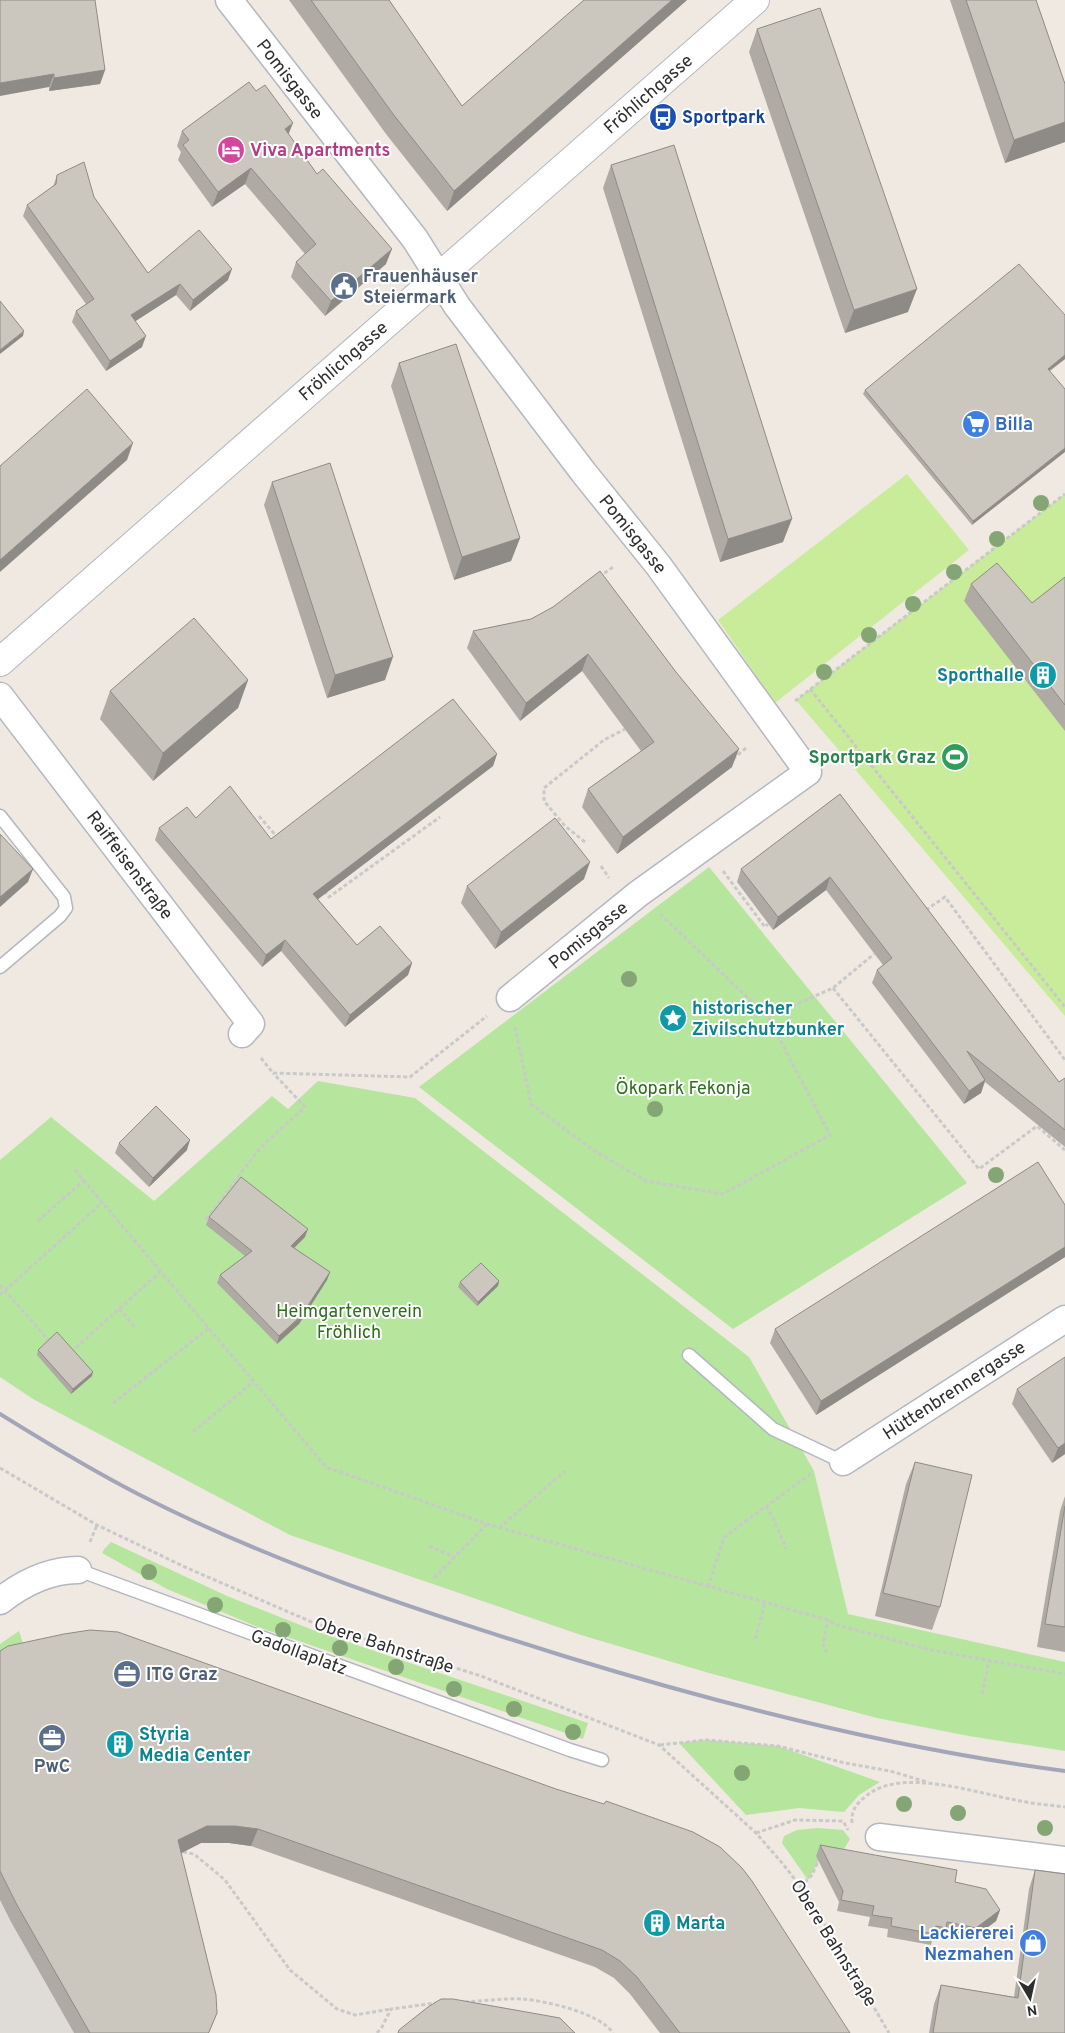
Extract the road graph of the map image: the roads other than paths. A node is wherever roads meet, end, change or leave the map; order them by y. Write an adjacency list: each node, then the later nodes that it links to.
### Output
1 (229, 0): 3 (street, Pomisgasse)
2 (755, 0): 3 (main road, Fröhlichgasse)
3 (439, 277): 4 (main road, Fröhlichgasse); 8 (street, Pomisgasse)
4 (0, 662)
5 (0, 696): 9 (street, Raiffeisenstraße)
6 (0, 816): 7 (lane)
7 (0, 967)
8 (510, 998)
9 (242, 1034)
10 (1065, 1319): 12 (street, Hüttenbrennergasse)
11 (689, 1355): 12 (lane)
12 (843, 1462)
13 (78, 1570): 14 (street, Gadollaplatz); 15 (lane, Gadollaplatz)
14 (0, 1601)
15 (602, 1760)
16 (879, 1837): 17 (street)
17 (1065, 1860)

